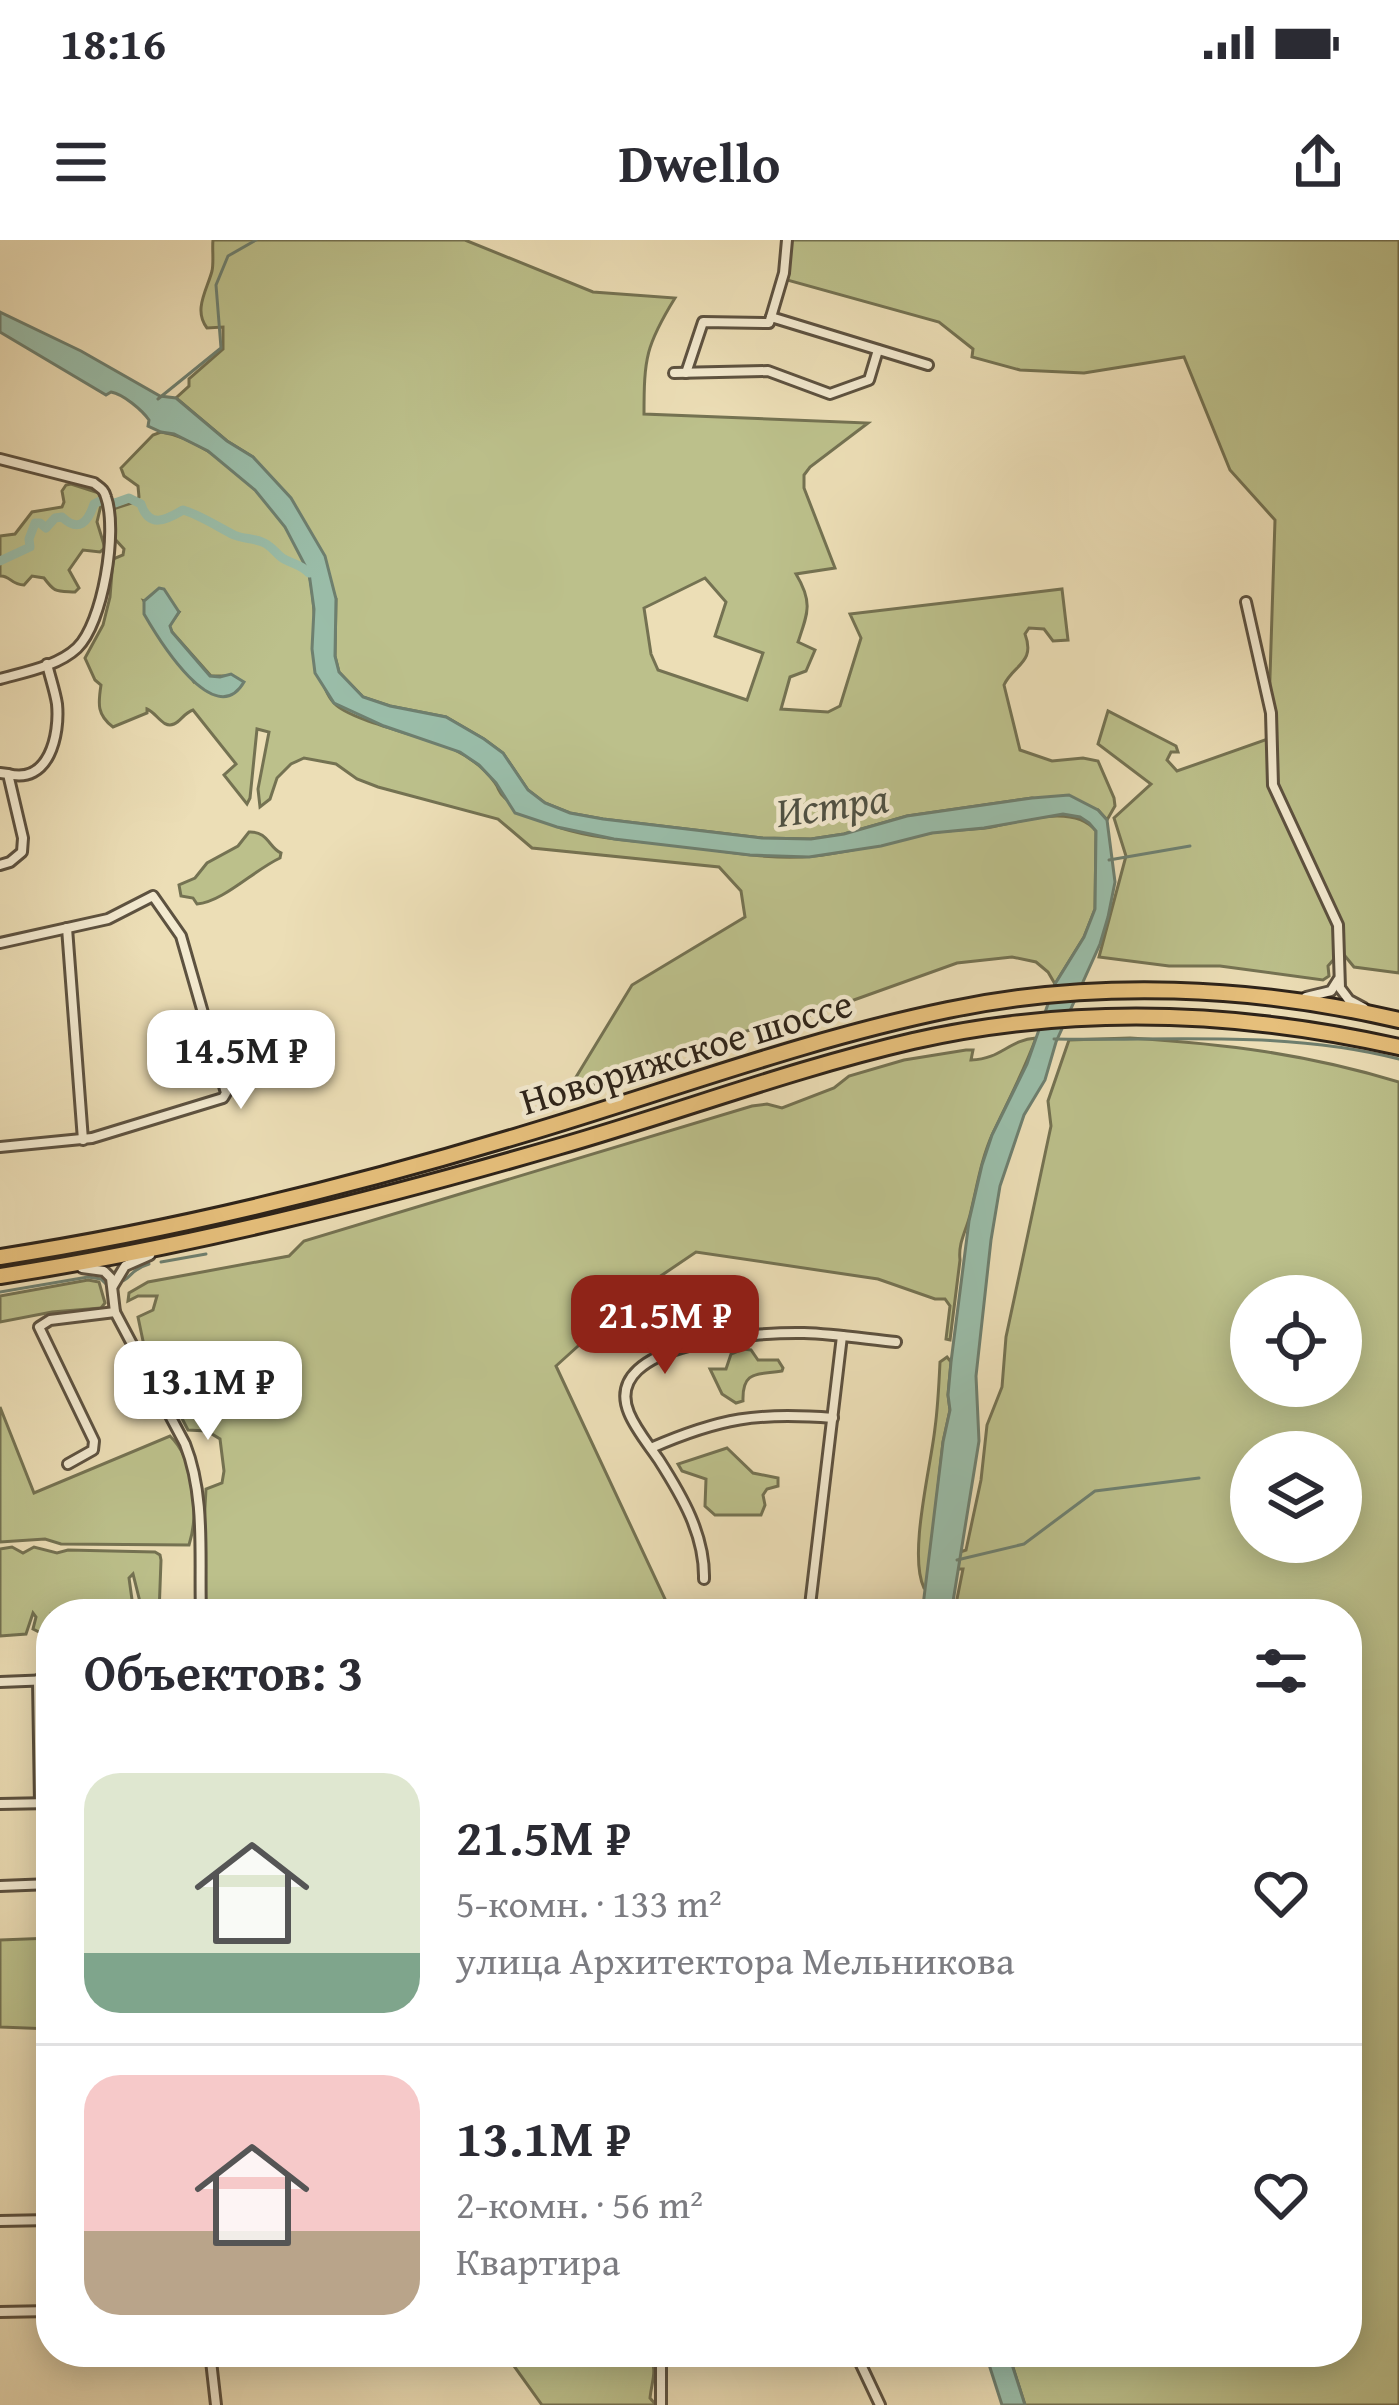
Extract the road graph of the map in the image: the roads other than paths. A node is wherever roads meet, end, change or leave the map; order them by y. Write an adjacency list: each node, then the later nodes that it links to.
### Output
1 (787, 240): 2 (street)
2 (771, 317): 3 (street); 6 (street)
3 (878, 350): 4 (street); 6 (street)
4 (928, 365)
5 (674, 373): 6 (street)
6 (686, 373)
7 (0, 459): 9 (street)
8 (1246, 602): 15 (street)
9 (47, 664): 10 (street); 11 (street)
10 (0, 680)
11 (4, 774): 12 (street)
12 (0, 865)
13 (67, 928): 14 (street); 20 (street); 20 (street)
14 (0, 944)
15 (1338, 979): 16 (street); 17 (street)
16 (1282, 1000): 17 (highway, Новорижское шоссе); 23 (highway, Новорижское шоссе)
17 (1377, 1015): 18 (highway, Новорижское шоссе)
18 (1399, 1020)
19 (1399, 1047): 22 (highway, Новорижское шоссе)
20 (83, 1140): 21 (street)
21 (0, 1147)
22 (192, 1240): 24 (highway, Новорижское шоссе); 26 (street)
23 (0, 1257)
24 (30, 1271): 25 (highway, Новорижское шоссе); 26 (street)
25 (0, 1276)
26 (113, 1288): 27 (street)
27 (115, 1312): 32 (street); 34 (street)
28 (842, 1336): 29 (street); 30 (street); 31 (street)
29 (896, 1342)
30 (832, 1418): 31 (street); 35 (street)
31 (651, 1448): 33 (street)
32 (68, 1464)
33 (704, 1579)
34 (201, 1599)
35 (811, 1599)
36 (36, 1680): 37 (street)
37 (0, 1682)
38 (36, 1803): 39 (street)
39 (0, 1804)
40 (36, 1885): 41 (street)
41 (0, 1886)
42 (36, 2220): 43 (street)
43 (0, 2221)
44 (36, 2311): 45 (street)
45 (0, 2312)
46 (212, 2367): 49 (street)
47 (661, 2367): 50 (street)
48 (862, 2367): 51 (street)
49 (217, 2405)
50 (662, 2405)
51 (880, 2405)

